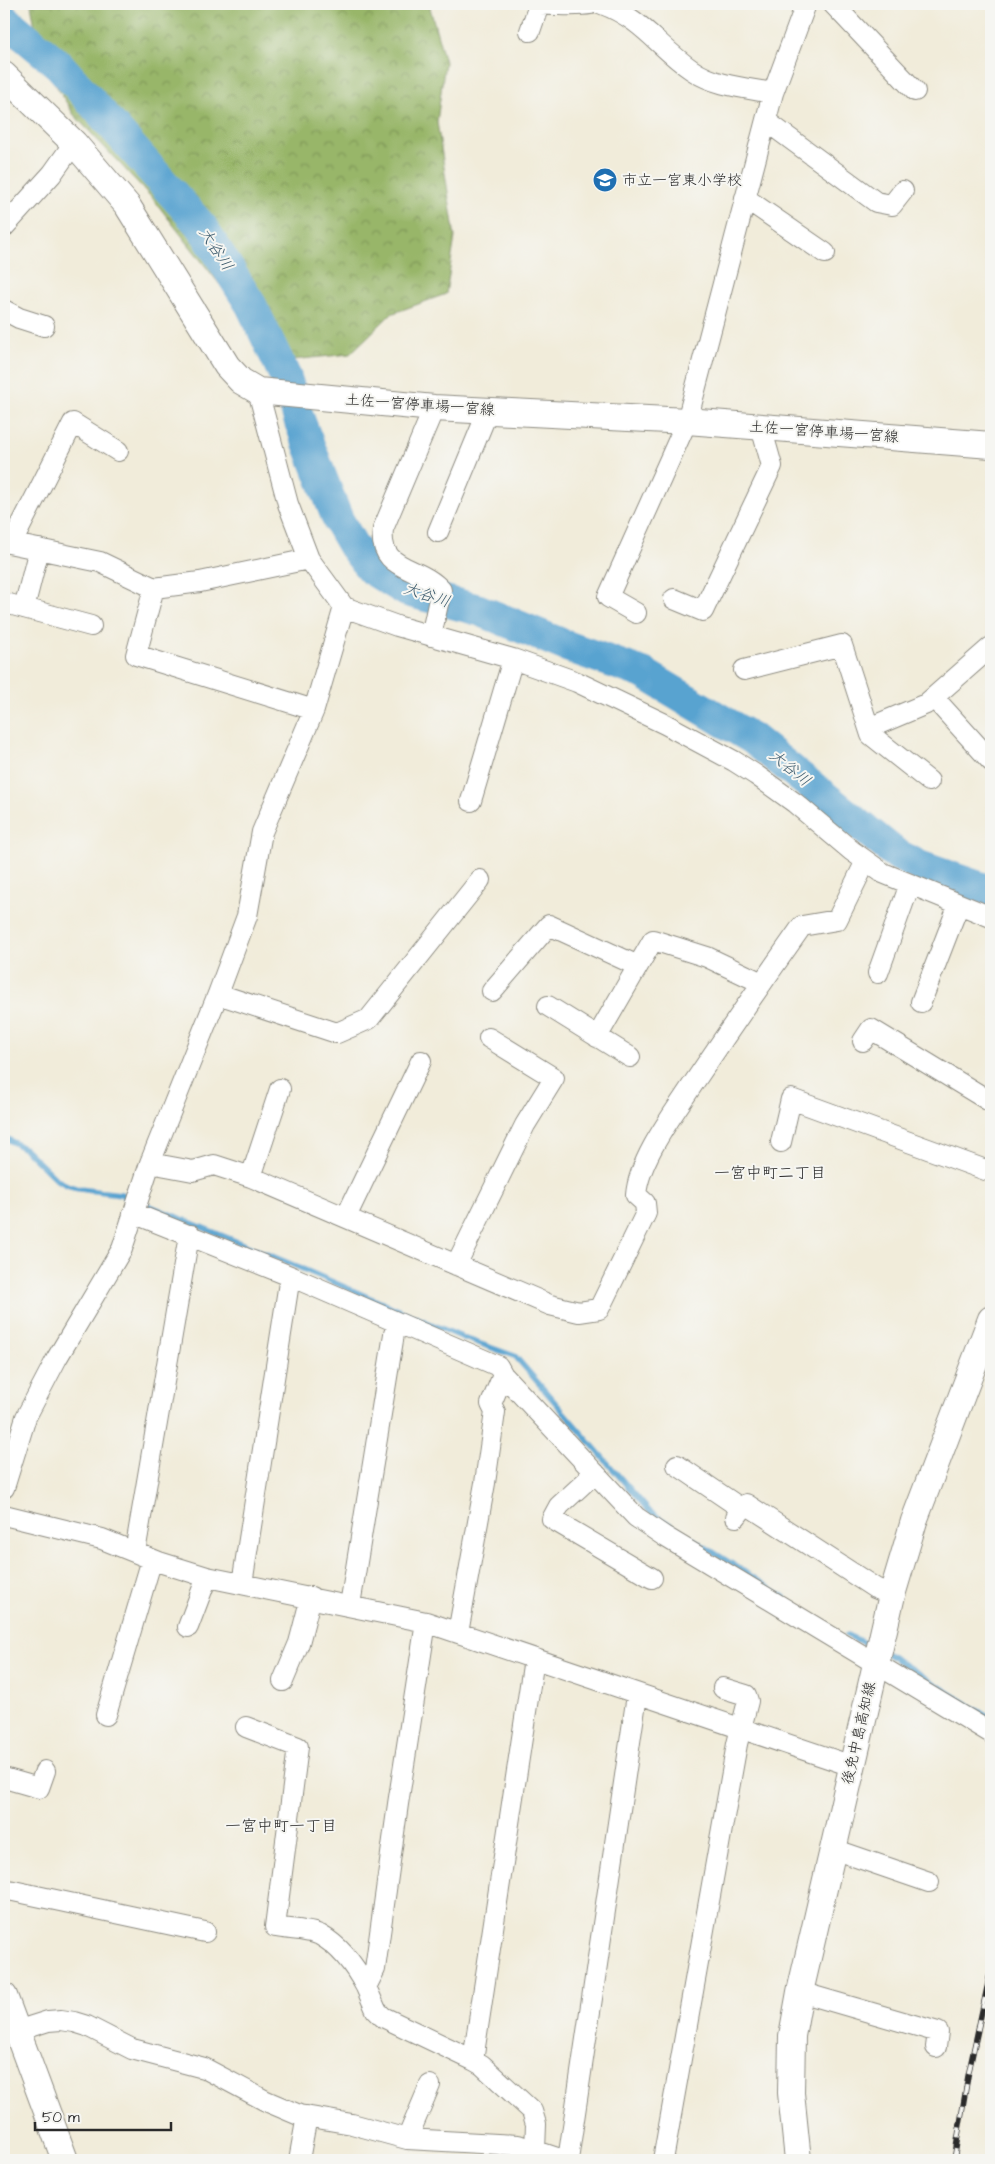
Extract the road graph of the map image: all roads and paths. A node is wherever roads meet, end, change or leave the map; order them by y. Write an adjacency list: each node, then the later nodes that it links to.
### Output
1 (591, 4): 5 (street)
2 (602, 4): 8 (street)
3 (806, 4): 8 (street)
4 (833, 4): 7 (street)
5 (530, 31)
6 (4, 75): 10 (main road)
7 (915, 91)
8 (774, 93): 9 (street)
9 (766, 121): 11 (street); 12 (street)
10 (74, 143): 13 (street); 17 (main road)
11 (903, 191)
12 (745, 198): 14 (street); 20 (street)
13 (4, 227)
14 (825, 252)
15 (4, 310): 16 (street)
16 (44, 326)
17 (259, 392): 18 (main road, 土佐一宮停車場一宮線); 27 (street)
18 (434, 408): 19 (main road, 土佐一宮停車場一宮線); 33 (street)
19 (488, 411): 20 (main road, 土佐一宮停車場一宮線); 24 (street)
20 (687, 421): 21 (main road, 土佐一宮停車場一宮線); 31 (street)
21 (761, 427): 22 (main road, 土佐一宮停車場一宮線); 29 (street)
22 (991, 445)
23 (118, 451): 25 (street)
24 (438, 532)
25 (8, 542): 26 (street)
26 (39, 549): 28 (street); 32 (street)
27 (309, 559): 28 (street); 30 (street)
28 (154, 588): 38 (street)
29 (674, 598)
30 (344, 607): 33 (street); 38 (street)
31 (636, 613)
32 (91, 626)
33 (431, 636): 35 (street)
34 (991, 647): 37 (street)
35 (513, 659): 42 (street); 43 (street)
36 (744, 670): 39 (street)
37 (934, 698): 39 (street); 40 (street)
38 (314, 710): 52 (street)
39 (870, 728): 41 (street)
40 (991, 761)
41 (929, 782)
42 (471, 801)
43 (866, 861): 45 (street); 50 (street)
44 (480, 880): 52 (street)
45 (910, 884): 46 (street); 49 (street)
46 (959, 904): 47 (street); 53 (street)
47 (991, 917)
48 (638, 966): 50 (street); 51 (street); 55 (street)
49 (878, 973)
50 (762, 983): 69 (street)
51 (492, 990)
52 (218, 994): 63 (street)
53 (921, 1002)
54 (548, 1006): 55 (street)
55 (597, 1037): 58 (street)
56 (489, 1038): 69 (street)
57 (863, 1041): 61 (street)
58 (630, 1058)
59 (421, 1061): 67 (street)
60 (280, 1089): 65 (street)
61 (991, 1102)
62 (781, 1142): 64 (street)
63 (150, 1163): 65 (street); 66 (street)
64 (991, 1172)
65 (251, 1177): 67 (street)
66 (136, 1206): 68 (street); 76 (street)
67 (346, 1217): 69 (street)
68 (191, 1235): 70 (street); 78 (street)
69 (456, 1265)
70 (290, 1276): 71 (street); 81 (street)
71 (398, 1323): 73 (street); 84 (street)
72 (989, 1330): 82 (main road, 後免中島高知線)
73 (503, 1375): 75 (street); 87 (street)
74 (677, 1465): 82 (street)
75 (595, 1474): 80 (street); 88 (street)
76 (4, 1488)
77 (4, 1515): 78 (street)
78 (144, 1555): 79 (street); 93 (street)
79 (207, 1577): 81 (street); 86 (street)
80 (652, 1578)
81 (242, 1584): 83 (street)
82 (892, 1595): 88 (main road, 後免中島高知線)
83 (311, 1598): 84 (street); 90 (street)
84 (350, 1605): 85 (street)
85 (426, 1622): 87 (street); 104 (street)
86 (188, 1627)
87 (458, 1633): 89 (street)
88 (878, 1654): 96 (street); 97 (main road, 後免中島高知線)
89 (534, 1659): 92 (street); 109 (street)
90 (283, 1681)
91 (723, 1688): 95 (street)
92 (637, 1695): 95 (street); 117 (street)
93 (106, 1716)
94 (246, 1727): 104 (street)
95 (742, 1730): 97 (street); 118 (street)
96 (991, 1733)
97 (852, 1766): 100 (main road, 後免中島高知線)
98 (44, 1771): 99 (street)
99 (4, 1778)
100 (833, 1849): 101 (street); 105 (main road, 後免中島高知線)
101 (928, 1882)
102 (4, 1889): 103 (street)
103 (206, 1932)
104 (366, 1988): 109 (street)
105 (800, 1992): 108 (street); 119 (main road, 後免中島高知線)
106 (4, 1996): 107 (main road)
107 (10, 2033): 111 (street); 114 (main road)
108 (936, 2047)
109 (473, 2060): 113 (street)
110 (430, 2085): 112 (street)
111 (307, 2116): 112 (street); 115 (street)
112 (407, 2139): 113 (street)
113 (534, 2150): 116 (street)
114 (65, 2160)
115 (299, 2160)
116 (563, 2160)
117 (568, 2160)
118 (663, 2160)
119 (798, 2160)

